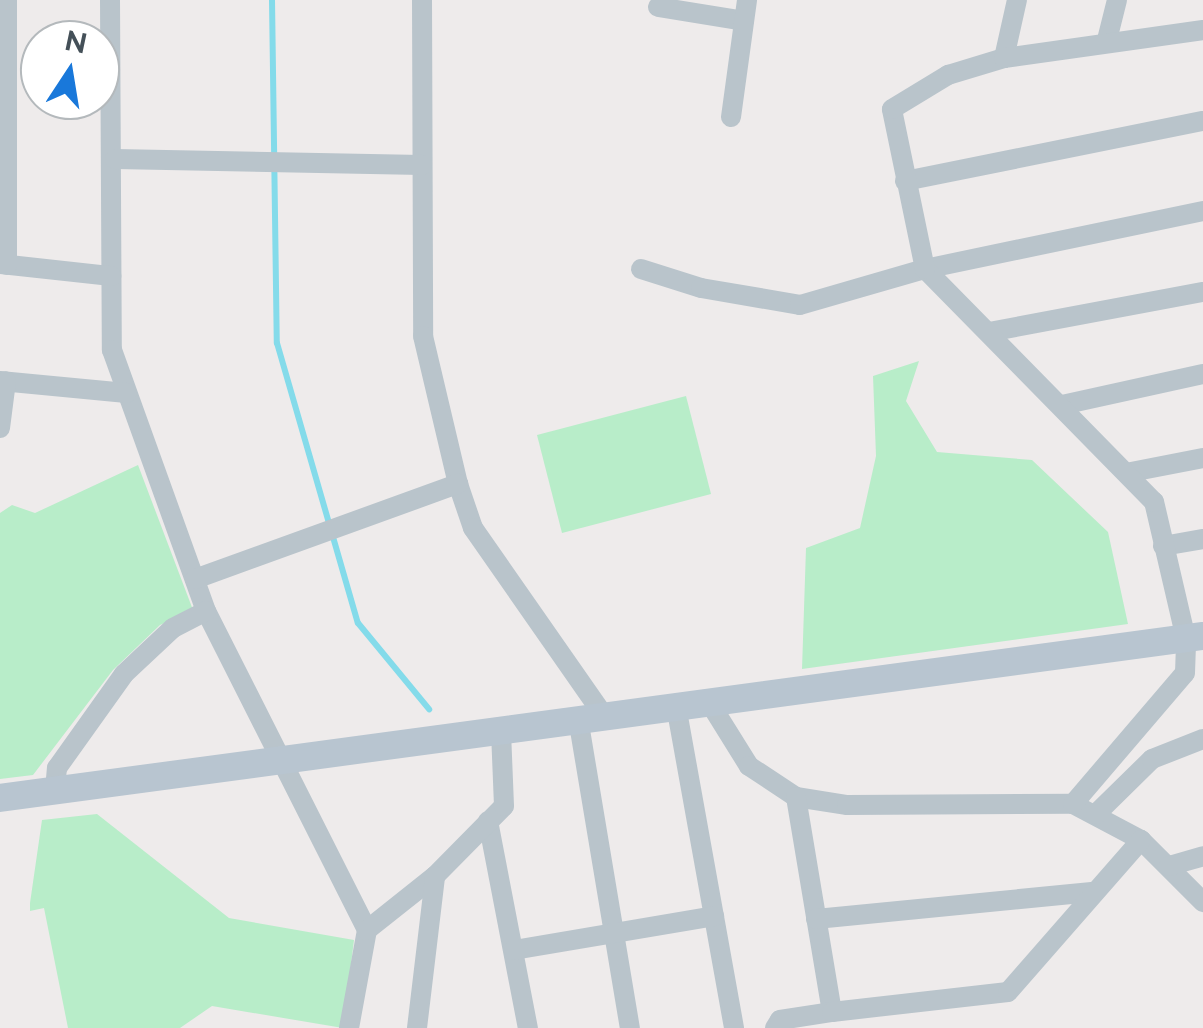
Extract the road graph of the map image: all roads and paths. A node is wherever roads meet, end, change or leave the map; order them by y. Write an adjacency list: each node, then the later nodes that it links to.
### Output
1 (7, 0): 10 (street)
2 (110, 0): 14 (street)
3 (422, 0): 16 (street)
4 (1017, 0): 11 (street)
5 (1117, 0): 9 (street)
6 (658, 7): 7 (street)
7 (746, 10): 12 (street)
8 (1203, 30): 9 (street)
9 (1107, 40): 11 (street)
10 (4, 56): 15 (street)
11 (1004, 58): 17 (street)
12 (731, 117)
13 (1203, 122): 17 (street)
14 (115, 158): 16 (street); 22 (street)
15 (4, 160): 19 (street)
16 (422, 165): 32 (street)
17 (905, 181): 21 (street)
18 (1203, 210): 21 (street)
19 (3, 264): 22 (street)
20 (641, 269): 21 (street)
21 (925, 269): 24 (street)
22 (111, 276): 27 (street)
23 (1203, 292): 24 (street)
24 (989, 332): 28 (street)
25 (1203, 374): 28 (street)
26 (3, 381): 27 (street); 29 (street)
27 (126, 393): 35 (street)
28 (1062, 405): 31 (street)
29 (0, 428)
30 (1203, 458): 31 (street)
31 (1131, 472): 34 (street)
32 (458, 484): 35 (street); 40 (street)
33 (1203, 540): 34 (street)
34 (1163, 546): 37 (street)
35 (195, 579): 36 (street)
36 (206, 611): 43 (street); 44 (street)
37 (1194, 638): 38 (street); 47 (street)
38 (712, 705): 39 (street); 46 (street)
39 (677, 711): 40 (street); 56 (street)
40 (593, 722): 41 (street); 59 (street)
41 (500, 731): 43 (street); 49 (street)
42 (1203, 740): 48 (street)
43 (283, 760): 44 (street); 58 (street)
44 (55, 790): 45 (street)
45 (0, 798)
46 (796, 798): 47 (street); 57 (street)
47 (1074, 804): 48 (street)
48 (1096, 814): 50 (street)
49 (488, 821): 53 (street); 60 (street)
50 (1141, 840): 52 (street); 54 (street)
51 (1203, 856): 52 (street)
52 (1169, 866): 55 (street)
53 (435, 876): 58 (street); 63 (street)
54 (1092, 892): 57 (street); 61 (street)
55 (1203, 902)
56 (714, 916): 59 (street); 66 (street)
57 (816, 919): 61 (street)
58 (368, 930): 62 (street)
59 (612, 933): 60 (street); 65 (street)
60 (514, 950): 64 (street)
61 (832, 1012): 67 (street)
62 (349, 1028)
63 (417, 1028)
64 (528, 1028)
65 (630, 1028)
66 (734, 1028)
67 (774, 1028)

